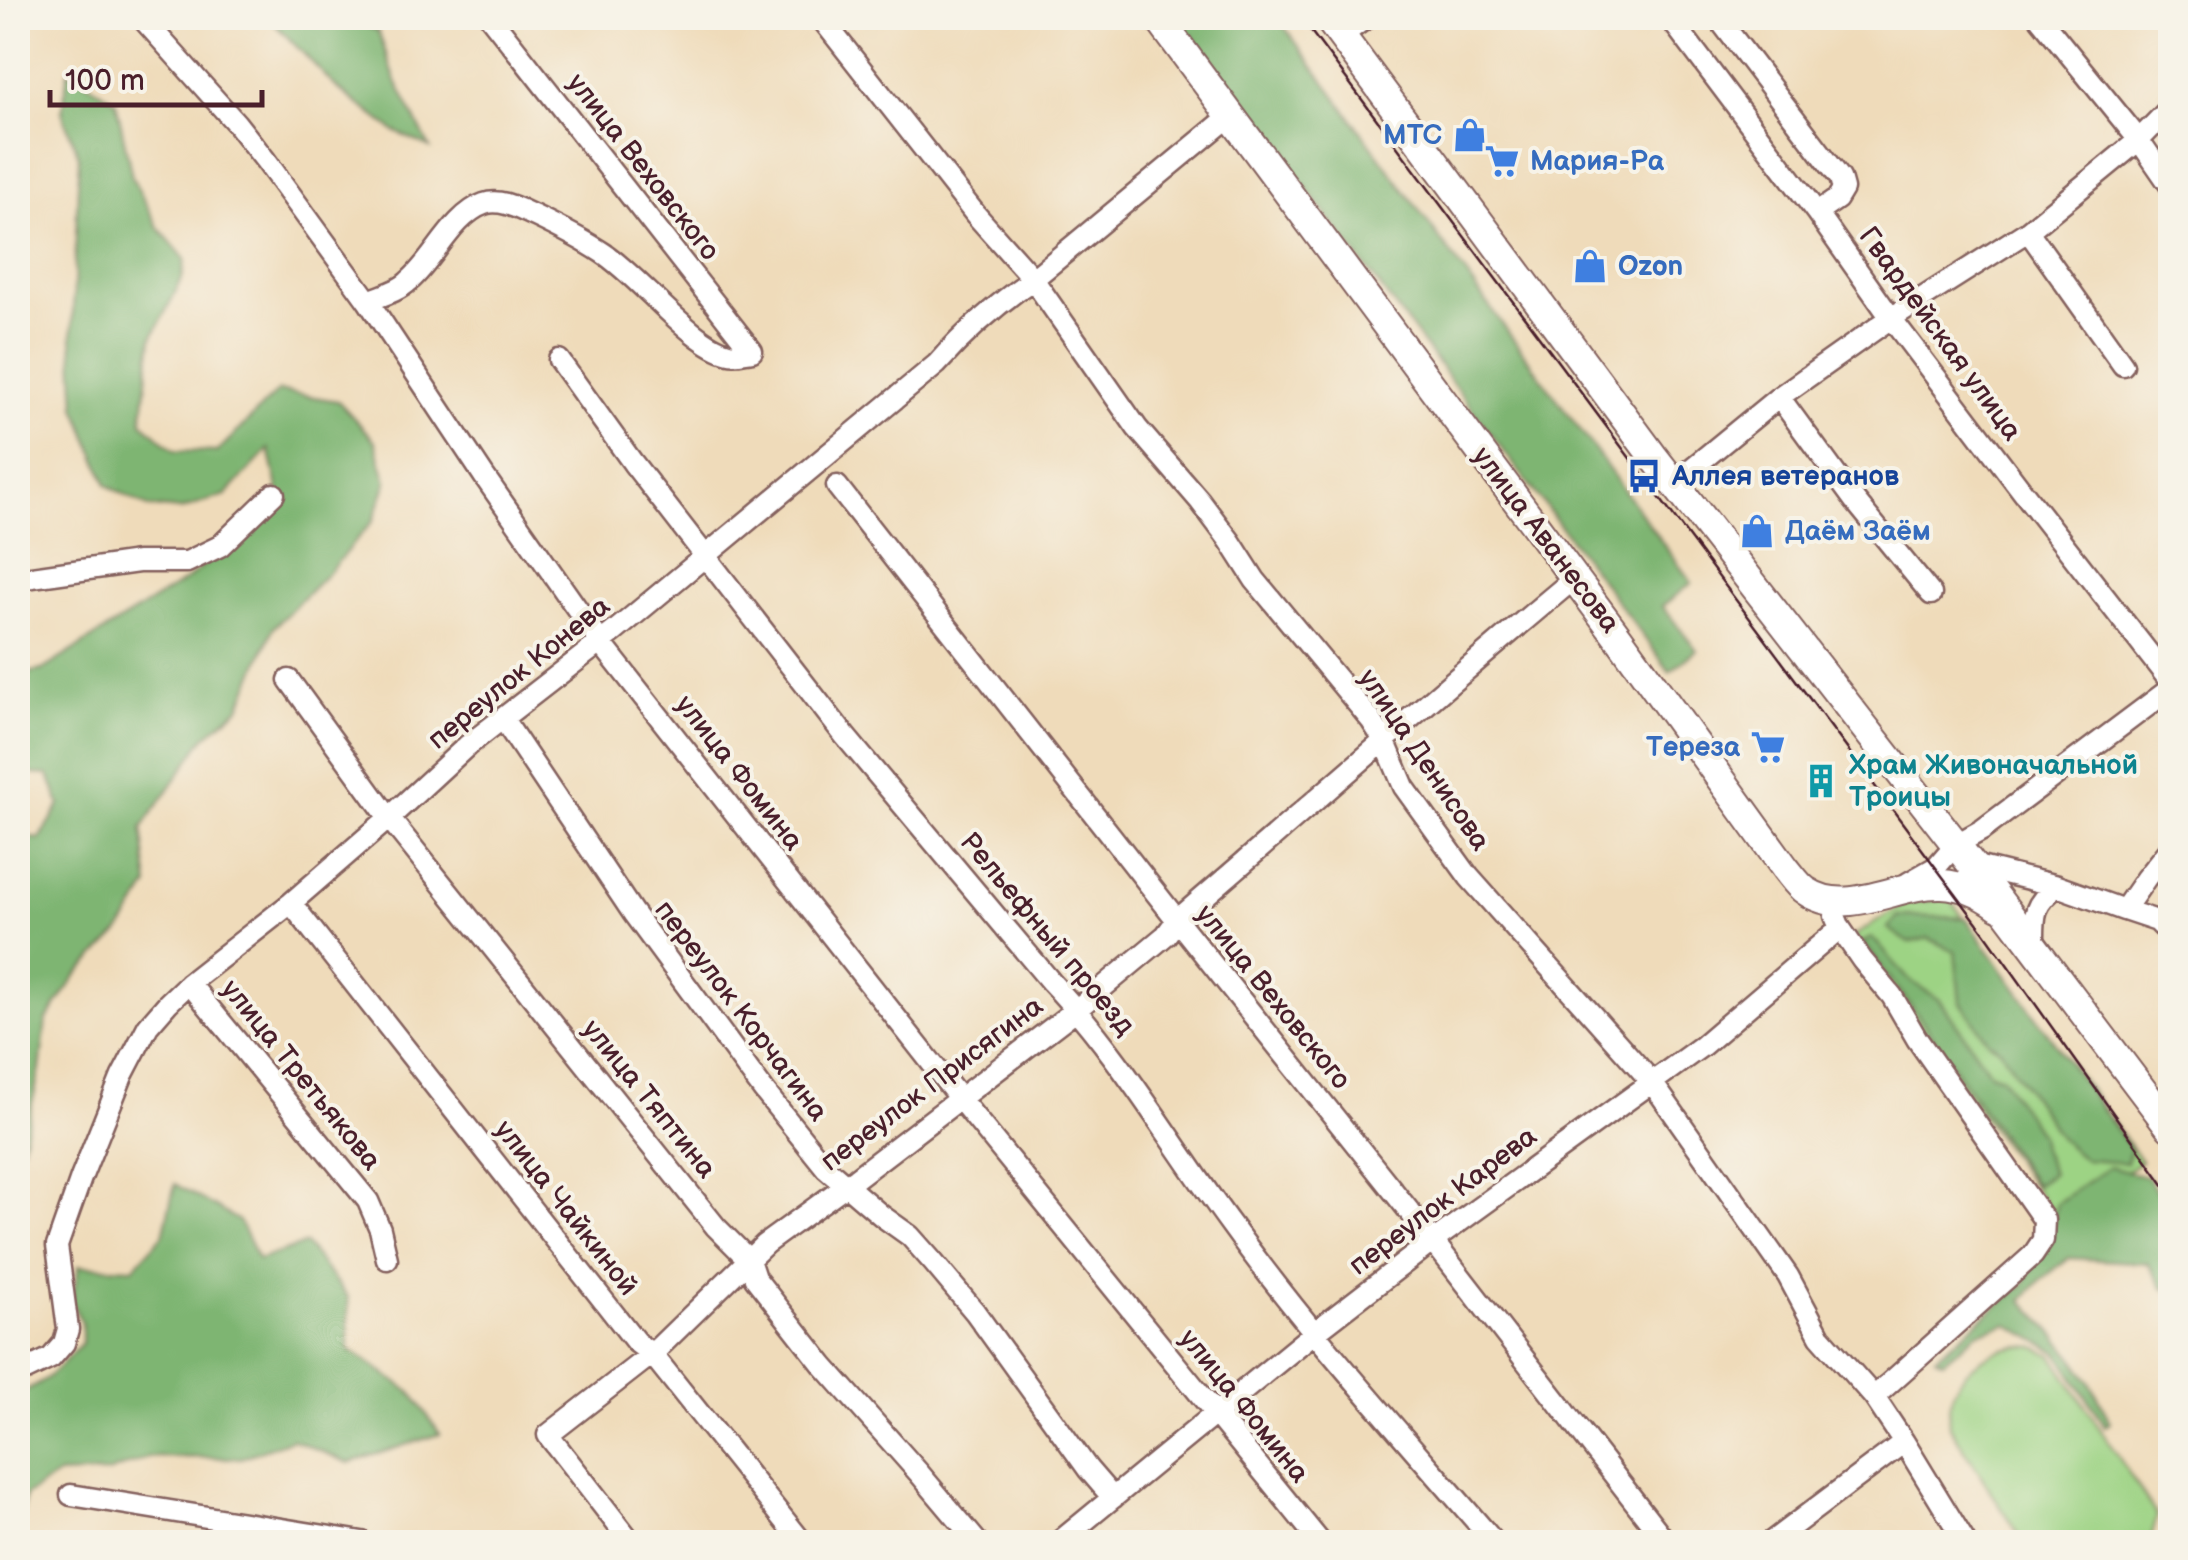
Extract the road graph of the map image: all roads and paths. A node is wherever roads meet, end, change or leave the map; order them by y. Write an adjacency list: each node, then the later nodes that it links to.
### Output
1 (142, 18): 17 (street, улица Фомина)
2 (491, 18): 17 (street, улица Веховского)
3 (821, 18): 16 (street, улица Денисова)
4 (1158, 18): 11 (highway, улица Аванесова)
5 (1366, 18): 9 (street)
6 (1670, 18): 14 (street, Гвардейская улица)
7 (1718, 18): 14 (street)
8 (2040, 18): 12 (street)
9 (1335, 27): 22 (highway)
10 (2170, 108): 12 (street)
11 (1230, 116): 16 (street, переулок Конева); 26 (highway, улица Аванесова)
12 (2139, 140): 13 (street); 15 (street)
13 (2170, 184)
14 (1817, 213): 18 (street, Гвардейская улица)
15 (2028, 230): 18 (street); 20 (street)
16 (1033, 278): 25 (street, переулок Конева); 34 (street, улица Денисова)
17 (368, 302): 29 (street, улица Фомина)
18 (1891, 318): 21 (street); 31 (street, Гвардейская улица)
19 (559, 360): 25 (street, Рельефный проезд)
20 (2123, 365)
21 (1779, 397): 22 (street); 28 (street)
22 (1674, 483): 37 (highway)
23 (837, 486): 44 (street, улица Веховского)
24 (274, 494): 27 (street)
25 (704, 556): 29 (street, переулок Конева); 49 (street, Рельефный проезд)
26 (1574, 578): 34 (street, переулок Присягина); 40 (highway, улица Аванесова)
27 (18, 580)
28 (1931, 594)
29 (601, 642): 33 (street, переулок Конева); 51 (street, улица Фомина)
30 (289, 680): 35 (street, улица Тяптина)
31 (2170, 681)
32 (2170, 688): 37 (street)
33 (503, 718): 35 (street, переулок Конева); 53 (street, переулок Корчагина)
34 (1385, 742): 44 (street, переулок Присягина); 50 (street, улица Денисова)
35 (389, 818): 41 (street, переулок Конева); 56 (street, улица Тяптина)
36 (2170, 848): 42 (street)
37 (1963, 855): 38 (street); 39 (street); 43 (highway)
38 (2056, 886): 42 (street); 47 (street)
39 (1887, 895): 40 (highway); 43 (highway)
40 (1828, 900): 45 (street)
41 (291, 903): 48 (street, переулок Конева); 58 (street, улица Чайкиной)
42 (2124, 910): 46 (street)
43 (2008, 913): 47 (highway)
44 (1177, 920): 49 (street, переулок Присягина); 54 (street, улица Веховского)
45 (1840, 928): 50 (street, переулок Карева); 60 (street)
46 (2170, 934)
47 (2034, 946): 52 (highway)
48 (189, 983): 55 (street, улица Третьякова); 59 (street, переулок Конева)
49 (1077, 1009): 51 (street, переулок Присягина); 57 (street, Рельефный проезд)
50 (1651, 1081): 54 (street, переулок Карева); 60 (street, улица Денисова)
51 (960, 1099): 53 (street, переулок Присягина); 61 (street, улица Фомина)
52 (2170, 1126)
53 (846, 1184): 56 (street, переулок Присягина); 64 (street, переулок Корчагина)
54 (1433, 1241): 57 (street, переулок Карева); 72 (street, улица Веховского)
55 (387, 1260)
56 (748, 1260): 58 (street, переулок Присягина); 68 (street, улица Тяптина)
57 (1315, 1332): 61 (street, переулок Карева); 71 (street, Рельефный проезд)
58 (652, 1354): 66 (street, переулок Присягина); 67 (street, улица Чайкиной)
59 (18, 1370)
60 (1874, 1397): 62 (street, улица Денисова)
61 (1214, 1413): 64 (street, переулок Карева); 70 (street, улица Фомина)
62 (1904, 1442): 73 (street); 74 (street, улица Денисова)
63 (71, 1495): 65 (street)
64 (1113, 1498): 69 (street, переулок Карева)
65 (362, 1542)
66 (631, 1542)
67 (802, 1542)
68 (977, 1542)
69 (1060, 1542)
70 (1320, 1542)
71 (1494, 1542)
72 (1666, 1542)
73 (1772, 1542)
74 (1965, 1542)

